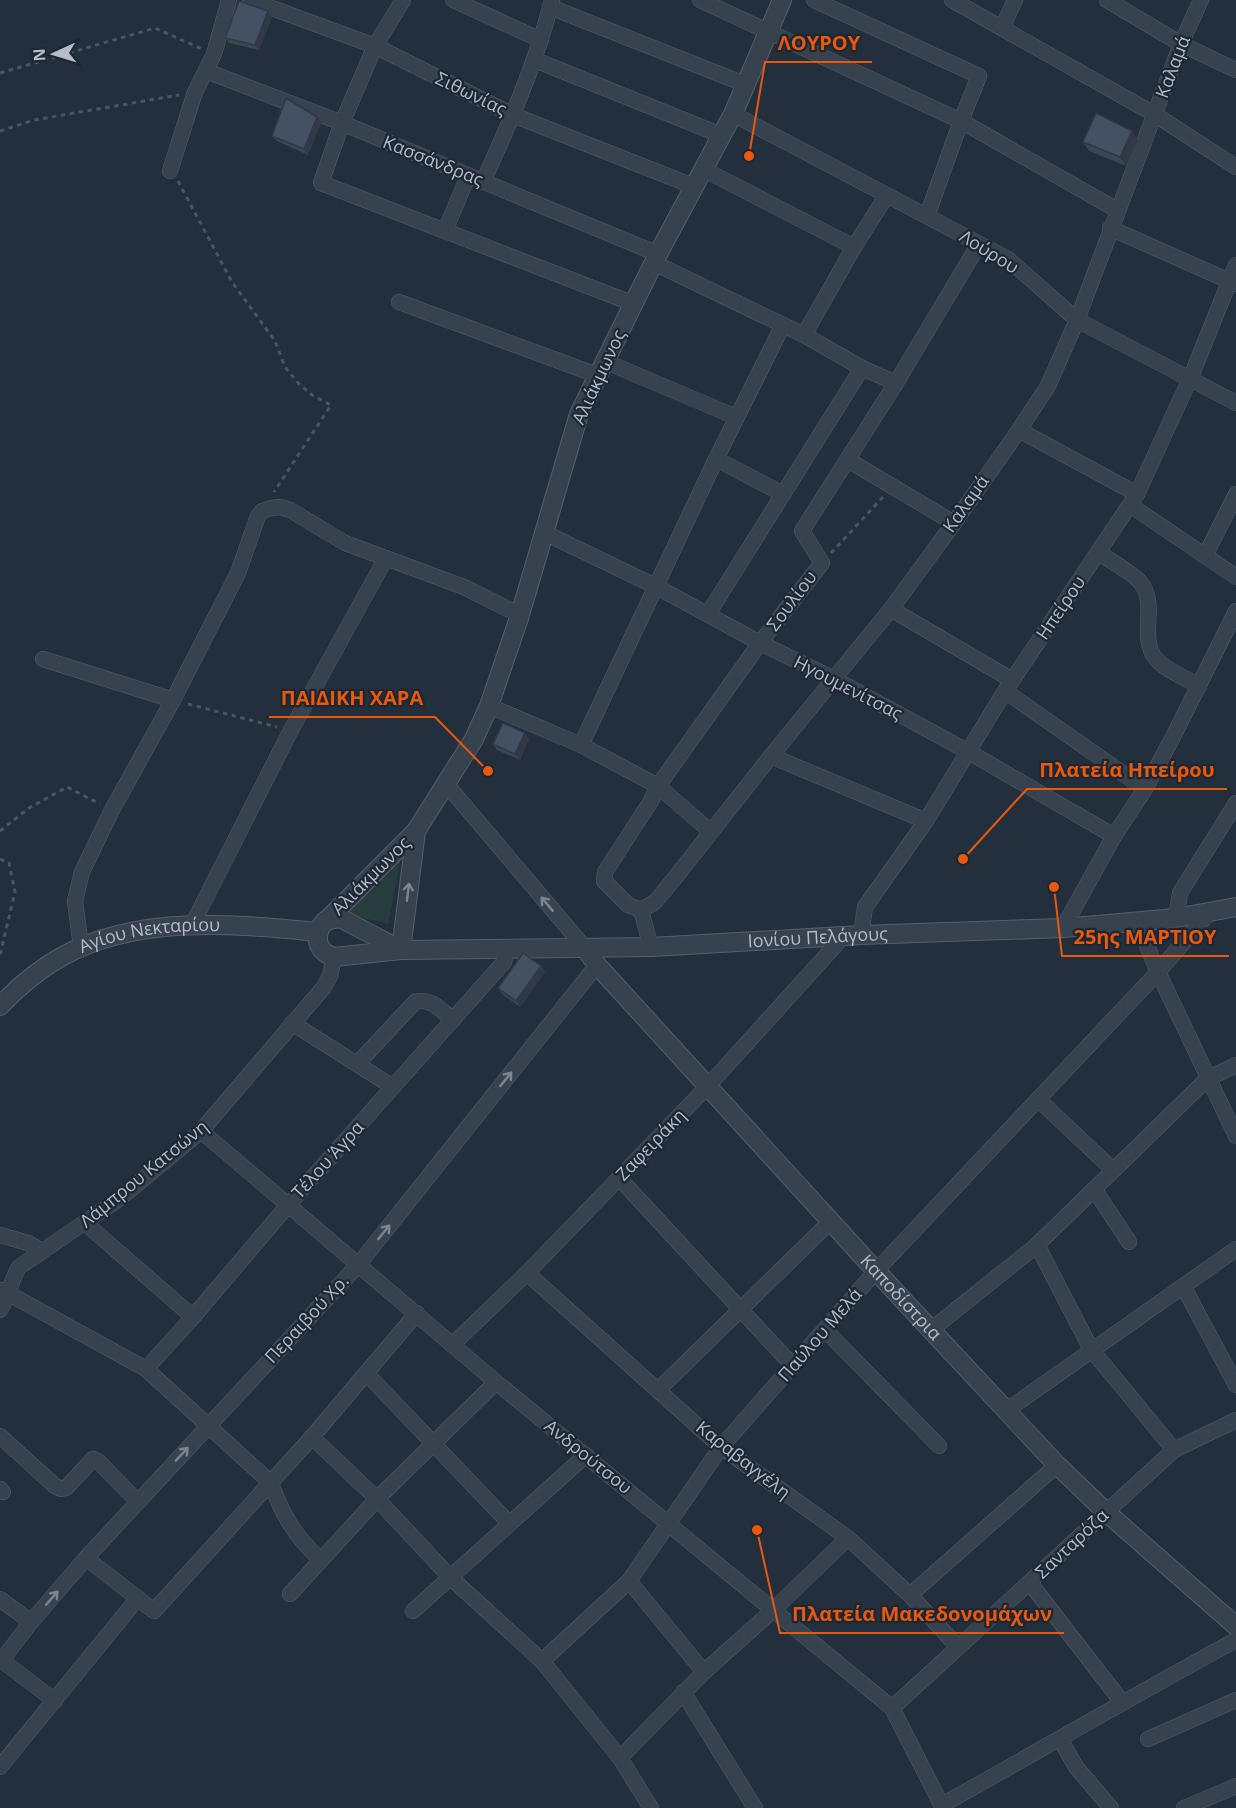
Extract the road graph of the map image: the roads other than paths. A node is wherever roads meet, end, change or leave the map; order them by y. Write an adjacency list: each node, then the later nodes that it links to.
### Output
1 (229, 0): 20 (street)
2 (250, 0): 17 (street, Σιθωνίας)
3 (403, 0): 17 (street)
4 (453, 0): 15 (street)
5 (700, 0): 14 (street)
6 (782, 0): 14 (street, Αλιάκμωνος)
7 (814, 0): 25 (street)
8 (952, 0): 13 (street)
9 (1015, 0): 13 (street)
10 (1107, 0): 16 (street)
11 (1201, 0): 16 (street, Καλαμά)
12 (551, 4): 15 (street); 21 (street)
13 (1002, 28): 23 (street)
14 (768, 31): 21 (street, Αλιάκμωνος); 25 (street)
15 (541, 40): 18 (street)
16 (1181, 44): 19 (street); 23 (street, Καλαμά)
17 (375, 46): 24 (street, Σιθωνίας); 26 (street)
18 (535, 60): 24 (street); 27 (street)
19 (1236, 70)
20 (206, 71): 26 (street, Κασσάνδρας); 30 (street)
21 (747, 85): 22 (street, Αλιάκμωνος)
22 (733, 114): 27 (street, Αλιάκμωνος); 34 (street, Λούρου)
23 (1154, 114): 28 (street); 35 (street, Καλαμά)
24 (513, 115): 32 (street); 33 (street, Σιθωνίας)
25 (961, 121): 35 (street); 36 (street)
26 (342, 123): 31 (street, Κασσάνδρας); 38 (street)
27 (721, 135): 29 (street, Αλιάκμωνος)
28 (1236, 167)
29 (704, 169): 33 (street, Αλιάκμωνος); 40 (street)
30 (170, 171)
31 (468, 176): 32 (street, Κασσάνδρας); 38 (street)
32 (483, 182): 41 (street, Κασσάνδρας)
33 (693, 186): 41 (street, Αλιάκμωνος)
34 (886, 195): 36 (street, Λούρου); 40 (street)
35 (1117, 210): 37 (street, Καλαμά)
36 (927, 216): 39 (street, Λούρου)
37 (1110, 228): 43 (street); 46 (street, Καλαμά)
38 (445, 231): 45 (street)
39 (979, 244): 46 (street, Λούρου); 52 (street, Σουλίου)
40 (854, 247): 48 (street)
41 (656, 258): 45 (street, Αλιάκμωνος); 47 (street, Κασσάνδρας)
42 (1236, 265): 43 (street, Ηπείρου)
43 (1233, 283): 51 (street, Ηπείρου)
44 (399, 302): 49 (street)
45 (634, 304): 49 (street, Αλιάκμωνος)
46 (1077, 321): 51 (street, Λούρου); 55 (street, Καλαμά)
47 (783, 325): 48 (street, Κασσάνδρας); 54 (street)
48 (804, 335): 50 (street, Κασσάνδρας)
49 (601, 368): 54 (street); 62 (street, Αλιάκμωνος)
50 (862, 368): 52 (street, Κασσάνδρας); 58 (street)
51 (1190, 379): 53 (street, Λούρου); 60 (street, Ηπείρου)
52 (896, 383): 57 (street, Σουλίου)
53 (1236, 403)
54 (736, 417): 56 (street)
55 (1019, 430): 60 (street); 61 (street, Καλαμά)
56 (716, 459): 58 (street); 67 (street)
57 (848, 459): 61 (street); 72 (street, Σουλίου)
58 (783, 494): 70 (street)
59 (1236, 494): 64 (street)
60 (1133, 500): 63 (street, Ηπείρου); 64 (street)
61 (954, 523): 68 (street, Καλαμά)
62 (545, 533): 67 (street, Ηγουμενίτσας); 71 (street, Αλιάκμωνος)
63 (1098, 552): 75 (street, Ηπείρου); 76 (street)
64 (1205, 556): 66 (street)
65 (386, 558): 71 (street); 77 (street); 95 (street)
66 (1236, 577)
67 (657, 587): 70 (street, Ηγουμενίτσας); 79 (street)
68 (891, 609): 74 (street, Καλαμά); 75 (street)
69 (1236, 611): 76 (street)
70 (708, 614): 72 (street, Ηγουμενίτσας)
71 (520, 615): 78 (street, Αλιάκμωνος)
72 (760, 644): 74 (street, Ηγουμενίτσας); 83 (street, Σουλίου)
73 (43, 659): 77 (street)
74 (834, 679): 80 (street, Ηγουμενίτσας); 81 (street, Καλαμά)
75 (1008, 685): 80 (street, Ηπείρου); 84 (street)
76 (1199, 686): 84 (street)
77 (173, 700): 100 (street)
78 (489, 706): 79 (street); 82 (street, Αλιάκμωνος)
79 (581, 745): 83 (street)
80 (969, 752): 86 (street, Ηπείρου); 89 (street, Ηγουμενίτσας)
81 (771, 756): 86 (street); 88 (street, Καλαμά)
82 (447, 785): 87 (street, Αλιάκμωνος); 102 (street, one-way to 82)
83 (658, 786): 88 (street); 91 (street, Σουλίου)
84 (1145, 789): 89 (street)
85 (1236, 804): 93 (street)
86 (926, 821): 98 (street, Ηπείρου)
87 (416, 831): 96 (street, Αλιάκμωνος); 103 (street, Αλιάκμωνος, one-way to 87)
88 (711, 832): 91 (street, Καλαμά)
89 (1114, 836): 97 (street)
90 (1236, 908): 92 (street, Ιονίου Πελάγους)
91 (641, 910): 101 (street)
92 (1208, 914): 93 (street, Ιονίου Πελάγους); 107 (street, Παύλου Μελά)
93 (1176, 918): 94 (street, Ιονίου Πελάγους)
94 (1137, 922): 97 (street, Ιονίου Πελάγους); 107 (street)
95 (192, 925): 96 (street, Αγίου Νεκταρίου); 100 (street, Αγίου Νεκταρίου)
96 (322, 927): 103 (street, Αγίου Νεκταρίου); 105 (street)
97 (1063, 928): 98 (street, Ιονίου Πελάγους)
98 (861, 935): 99 (street, Ιονίου Πελάγους)
99 (842, 938): 101 (street, Ιονίου Πελάγους); 114 (street, Ζαφειράκη)
100 (81, 947): 108 (street, Αγίου Νεκταρίου)
101 (651, 947): 102 (street, Ιονίου Πελάγους)
102 (585, 948): 104 (street, Ιονίου Πελάγους); 106 (street, Καποδίστρια)
103 (400, 950): 104 (street, Ιονίου Πελάγους); 105 (street)
104 (507, 950): 109 (street, Τέλου Άγρα)
105 (334, 957): 110 (street, Λάμπρου Κατσώνη)
106 (597, 965): 114 (street, Καποδίστρια); 130 (street, Περαιβού Χρ., one-way to 106)
107 (1158, 972): 113 (street); 116 (street, Παύλου Μελά)
108 (0, 1006)
109 (453, 1020): 111 (street); 115 (street, Τέλου Άγρα)
110 (292, 1023): 111 (street); 117 (street, Λάμπρου Κατσώνη)
111 (358, 1063): 115 (street)
112 (1236, 1065): 113 (street)
113 (1208, 1078): 118 (street); 119 (street)
114 (708, 1086): 120 (street, Ζαφειράκη); 123 (street, Καποδίστρια)
115 (393, 1087): 122 (street, Τέλου Άγρα)
116 (1038, 1099): 119 (street); 131 (street, Παύλου Μελά)
117 (201, 1131): 122 (street, Ανδρούτσου); 124 (street, Λάμπρου Κατσώνη)
118 (1236, 1136)
119 (1113, 1170): 121 (street)
120 (619, 1178): 132 (street, Ζαφειράκη); 135 (street)
121 (1094, 1188): 126 (street); 127 (street)
122 (289, 1204): 130 (street, Ανδρούτσου); 138 (street, Τέλου Άγρα)
123 (831, 1221): 131 (street, Καποδίστρια); 135 (street)
124 (85, 1223): 129 (street, Λάμπρου Κατσώνη); 138 (street)
125 (0, 1235): 129 (street)
126 (1129, 1242)
127 (1037, 1245): 139 (street); 142 (street)
128 (1236, 1249): 133 (street)
129 (42, 1251): 134 (street, Λάμπρου Κατσώνη)
130 (358, 1265): 137 (street, Ανδρούτσου); 151 (street, Περαιβού Χρ.)
131 (876, 1271): 139 (street, Καποδίστρια); 140 (street, Παύλου Μελά)
132 (527, 1273): 141 (street, Ζαφειράκη); 148 (street, Καραβαγγέλη)
133 (1183, 1286): 142 (street); 147 (street)
134 (4, 1291): 136 (street, Λάμπρου Κατσώνη); 144 (street)
135 (740, 1309): 143 (street); 148 (street)
136 (0, 1310)
137 (417, 1313): 141 (street, Ανδρούτσου); 145 (street)
138 (194, 1317): 144 (street, Τέλου Άγρα)
139 (932, 1329): 149 (street, Καποδίστρια)
140 (825, 1330): 143 (street, Παύλου Μελά); 155 (street)
141 (452, 1345): 146 (street, Ανδρούτσου)
142 (1091, 1349): 149 (street); 157 (street)
143 (793, 1366): 156 (street, Παύλου Μελά)
144 (146, 1369): 151 (street)
145 (367, 1374): 153 (street); 154 (street)
146 (496, 1382): 154 (street); 158 (street, Ανδρούτσου)
147 (1236, 1385)
148 (658, 1390): 156 (street, Καραβαγγέλη)
149 (1007, 1410): 159 (street, Καποδίστρια)
150 (1236, 1420): 157 (street, Σανταρόζα)
151 (208, 1425): 160 (street); 162 (street, Περαιβού Χρ., one-way to 151)
152 (0, 1436): 162 (street)
153 (312, 1437): 160 (street); 161 (street)
154 (435, 1444): 161 (street); 164 (street)
155 (939, 1446)
156 (721, 1448): 165 (street, Παύλου Μελά); 166 (street, Καραβαγγέλη)
157 (1174, 1450): 163 (street, Σανταρόζα)
158 (586, 1455): 164 (street); 165 (street, Ανδρούτσου)
159 (1057, 1465): 163 (street, Καποδίστρια); 173 (street)
160 (271, 1483): 168 (street); 174 (street)
161 (377, 1499): 168 (street); 169 (street)
162 (138, 1502): 167 (street, Περαιβού Χρ.)
163 (1106, 1512): 171 (street, Σανταρόζα); 179 (street, Καποδίστρια)
164 (509, 1523): 169 (street)
165 (669, 1524): 170 (street, Παύλου Μελά); 177 (street, Ανδρούτσου)
166 (848, 1538): 173 (street, Καραβαγγέλη); 177 (street)
167 (86, 1558): 174 (street); 178 (street, Περαιβού Χρ., one-way to 167)
168 (320, 1559): 172 (street)
169 (451, 1578): 176 (street); 183 (street)
170 (629, 1581): 183 (street, Παύλου Μελά); 184 (street)
171 (1030, 1583): 181 (street, Σανταρόζα); 188 (street)
172 (290, 1594)
173 (910, 1595): 181 (street, Καραβαγγέλη)
174 (138, 1598): 187 (street)
175 (0, 1599): 178 (street)
176 (413, 1611)
177 (772, 1611): 184 (street); 189 (street, Ανδρούτσου)
178 (31, 1622): 182 (street, Περαιβού Χρ.)
179 (1236, 1626)
180 (1236, 1640): 188 (street)
181 (958, 1647): 189 (street, Σανταρόζα)
182 (1, 1660): 187 (street)
183 (542, 1661): 192 (street)
184 (704, 1671): 185 (street)
185 (683, 1692): 192 (street); 197 (street)
186 (1236, 1700): 191 (street)
187 (55, 1701): 193 (street)
188 (1122, 1702): 190 (street)
189 (892, 1708): 195 (street, Ανδρούτσου)
190 (1060, 1739): 195 (street); 198 (street)
191 (1148, 1739)
192 (620, 1758): 196 (street)
193 (1, 1764)
194 (1236, 1786): 199 (street)
195 (942, 1806)
196 (651, 1808)
197 (755, 1808)
198 (1111, 1808)
199 (1184, 1808)

